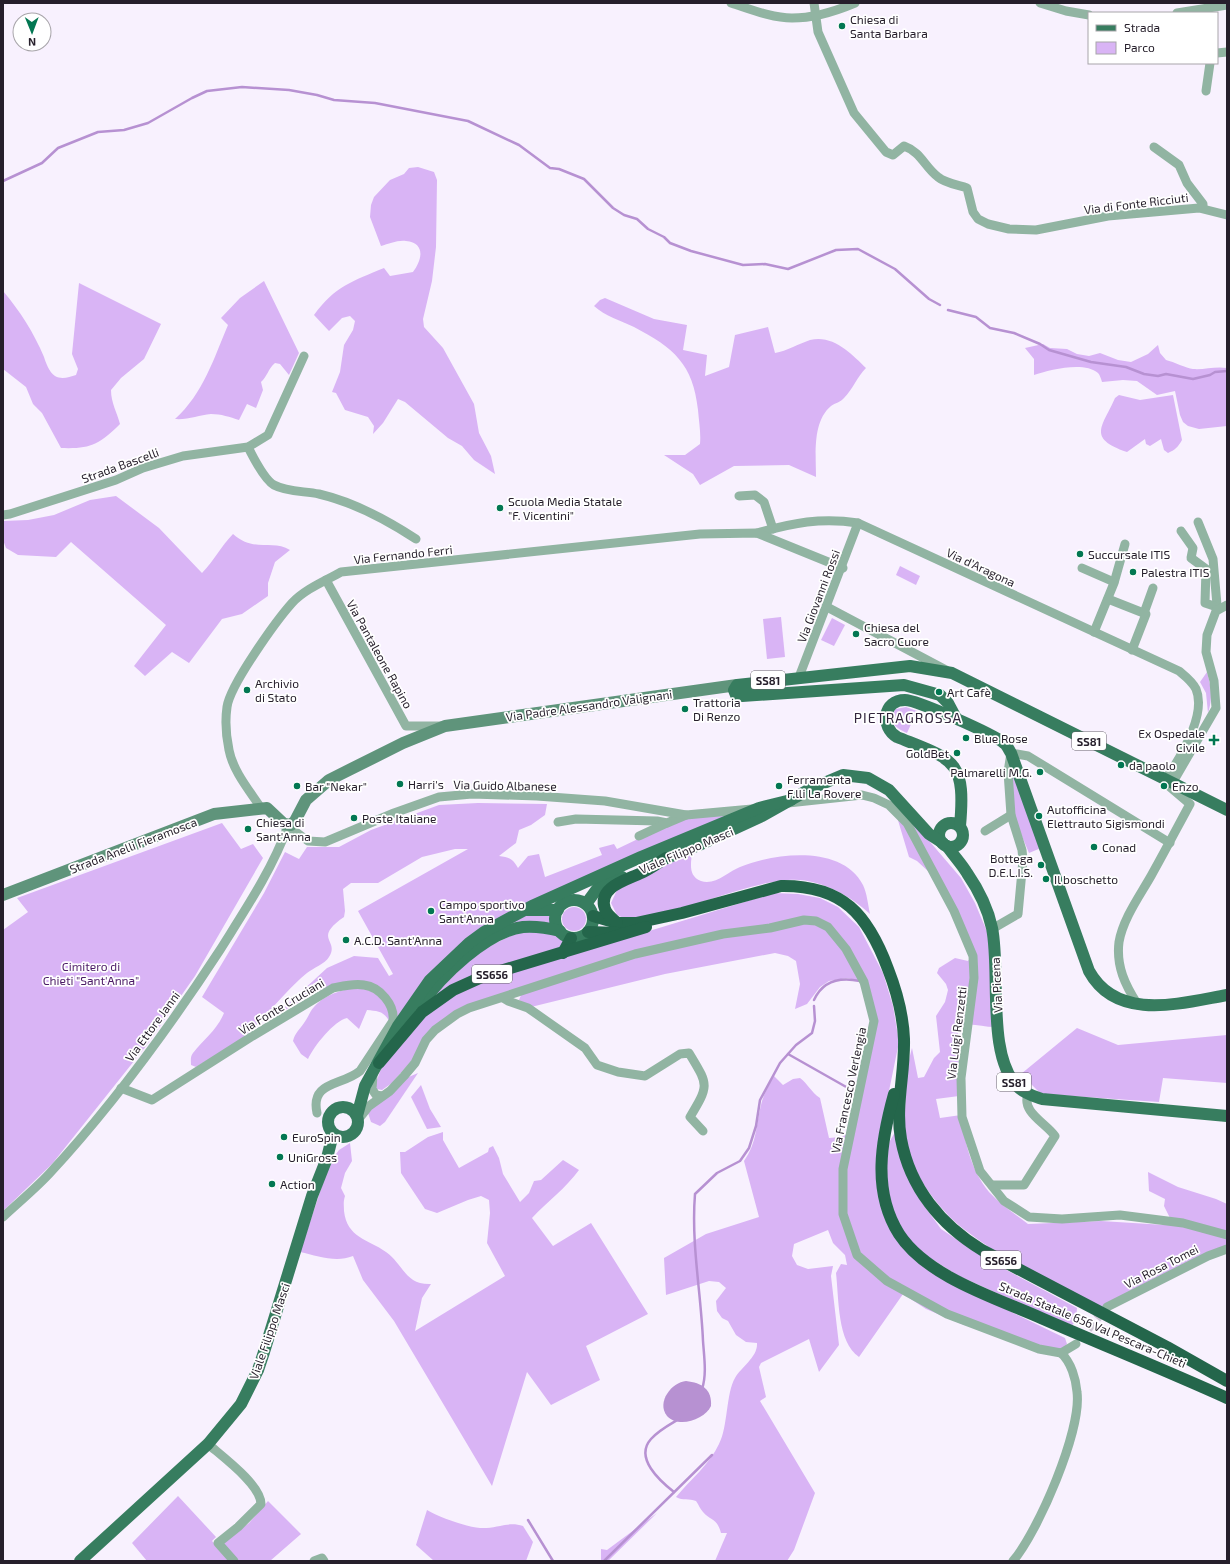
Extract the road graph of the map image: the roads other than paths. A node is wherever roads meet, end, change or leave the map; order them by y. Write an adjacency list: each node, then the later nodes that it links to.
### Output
1 (731, 3): 10 (street)
2 (752, 3): 10 (street)
3 (814, 3): 8 (street)
4 (856, 3): 8 (street)
5 (1040, 3): 9 (street)
6 (1227, 5): 7 (street)
7 (1183, 12)
8 (816, 15): 10 (street); 14 (street, Via di Fonte Ricciuti)
9 (1088, 15)
10 (780, 17)
11 (1210, 64): 12 (street)
12 (1206, 91)
13 (1154, 147): 14 (street, Via di Fonte Ricciuti)
14 (1203, 208): 15 (street, Via di Fonte Ricciuti)
15 (1227, 215)
16 (304, 356): 17 (street)
17 (248, 448): 19 (street, Strada Bascelli); 25 (street, Via Fernando Ferri)
18 (739, 496): 22 (street)
19 (3, 515)
20 (1198, 522): 33 (street)
21 (858, 524): 22 (street, Via Fernando Ferri); 27 (street, Via Giovanni Rossi); 36 (street, Via d'Aragona)
22 (773, 529): 24 (street, Via Fernando Ferri)
23 (1181, 530): 33 (street)
24 (757, 533): 27 (street, Via Fernando Ferri); 29 (street, Via Fernando Ferri)
25 (416, 539)
26 (1125, 544): 30 (street)
27 (842, 568): 34 (street, Via Giovanni Rossi)
28 (1082, 568): 30 (street)
29 (326, 580): 42 (street, Via Pantaleone Rapino); 47 (street, Via Fernando Ferri)
30 (1114, 582): 32 (street)
31 (1153, 588): 35 (street)
32 (1108, 598): 35 (street); 36 (street)
33 (1223, 606): 44 (street)
34 (827, 607): 38 (street); 39 (street, Via Giovanni Rossi)
35 (1144, 613): 37 (street)
36 (1094, 632): 37 (street, Via d'Aragona)
37 (1132, 650): 44 (street, Via d'Aragona)
38 (952, 673): 39 (main road, Via Padre Alessandro Valignani / SS81); 44 (main road, Via Padre Alessandro Valignani / SS81)
39 (799, 677): 40 (main road, Via Padre Alessandro Valignani / SS81)
40 (738, 690): 41 (main road, SS81); 42 (street, Via Padre Alessandro Valignani)
41 (956, 718): 43 (main road); 45 (main road, SS81)
42 (445, 726): 56 (street, Via Padre Alessandro Valignani)
43 (1010, 753): 52 (street); 61 (street); 82 (main road)
44 (1170, 781): 49 (main road, Via Padre Alessandro Valignani / SS81); 61 (street)
45 (961, 792): 55 (main road, SS81); 57 (main road, SS81)
46 (787, 802): 48 (main road, Viale Filippo Masci); 51 (main road, Viale Filippo Masci); 63 (main road, Viale Filippo Masci); 97 (street, Via Luigi Renzetti)
47 (264, 808): 56 (street); 66 (street, Strada Anelli Fieramosca)
48 (759, 808): 50 (street, Via Guido Albanese); 65 (main road, Viale Filippo Masci)
49 (1227, 810)
50 (686, 814): 54 (street, Via Guido Albanese); 56 (street, Via Guido Albanese)
51 (911, 815): 55 (main road, Viale Filippo Masci); 62 (main road, Viale Filippo Masci)
52 (1011, 815): 58 (street); 74 (street)
53 (558, 822): 54 (street)
54 (667, 823): 59 (street)
55 (945, 825): 57 (main road); 62 (main road, SS81)
56 (288, 826): 86 (street, Via Ettore Janni)
57 (960, 826): 60 (main road, SS81)
58 (985, 831)
59 (639, 836)
60 (960, 843): 62 (main road); 64 (main road, Via Picena / SS81)
61 (1170, 843): 82 (street)
62 (945, 844): 64 (main road, Via Picena / SS81)
63 (666, 858): 68 (main road, Viale Filippo Masci); 73 (highway)
64 (967, 872): 74 (main road, Via Picena / SS81)
65 (593, 878): 67 (main road, Viale Filippo Masci); 70 (main road, Viale Filippo Masci)
66 (3, 895)
67 (573, 900): 68 (main road); 69 (main road)
68 (586, 904): 72 (main road)
69 (558, 910): 70 (main road, Viale Filippo Masci); 75 (main road)
70 (522, 911): 84 (main road, Viale Filippo Masci)
71 (682, 913): 73 (highway, SS656); 76 (highway, SS656); 83 (highway, Strada Statale 656 Val Pescara-Chieti / SS656)
72 (593, 916): 73 (highway, SS656); 77 (main road)
73 (617, 923)
74 (992, 929): 87 (main road, Via Picena / SS81)
75 (560, 931): 78 (main road); 84 (main road, Viale Filippo Masci)
76 (633, 931): 77 (highway, SS656); 79 (highway, SS656)
77 (588, 932): 78 (main road)
78 (571, 938): 79 (highway)
79 (564, 953): 84 (highway, SS656)
80 (1227, 995): 82 (main road)
81 (503, 998): 88 (street, Via Francesco Verlengia); 93 (street); 103 (street, Via Francesco Verlengia)
82 (1138, 1005)
83 (903, 1064): 104 (highway, Strada Statale 656 Val Pescara-Chieti / SS656); 105 (highway, Strada Statale 656 Val Pescara-Chieti / SS656)
84 (376, 1068): 85 (main road, Viale Filippo Masci); 88 (street)
85 (366, 1086): 89 (main road, Viale Filippo Masci); 92 (main road, Viale Filippo Masci)
86 (122, 1088): 90 (street, Via Fonte Cruciani); 98 (street, Via Ettore Janni)
87 (1028, 1094): 91 (main road, Via Picena / SS81); 97 (street)
88 (382, 1096): 92 (street, Via Francesco Verlengia)
89 (347, 1108): 92 (main road); 94 (main road)
90 (317, 1113)
91 (1227, 1116)
92 (357, 1118): 95 (main road)
93 (703, 1131)
94 (334, 1134): 95 (main road); 96 (main road, Viale Filippo Masci)
95 (346, 1137): 96 (main road, Viale Filippo Masci)
96 (327, 1158): 106 (main road, Viale Filippo Masci)
97 (992, 1185): 99 (street, Via Luigi Renzetti)
98 (3, 1217)
99 (1227, 1235)
100 (1227, 1249): 101 (street, Via Rosa Tomei)
101 (1107, 1307)
102 (1076, 1344): 103 (street)
103 (1061, 1353): 111 (street)
104 (1227, 1381)
105 (1227, 1398)
106 (208, 1444): 107 (main road, Viale Filippo Masci); 108 (street)
107 (80, 1561)
108 (234, 1561)
109 (314, 1561): 110 (street)
110 (324, 1561)
111 (1013, 1561)

